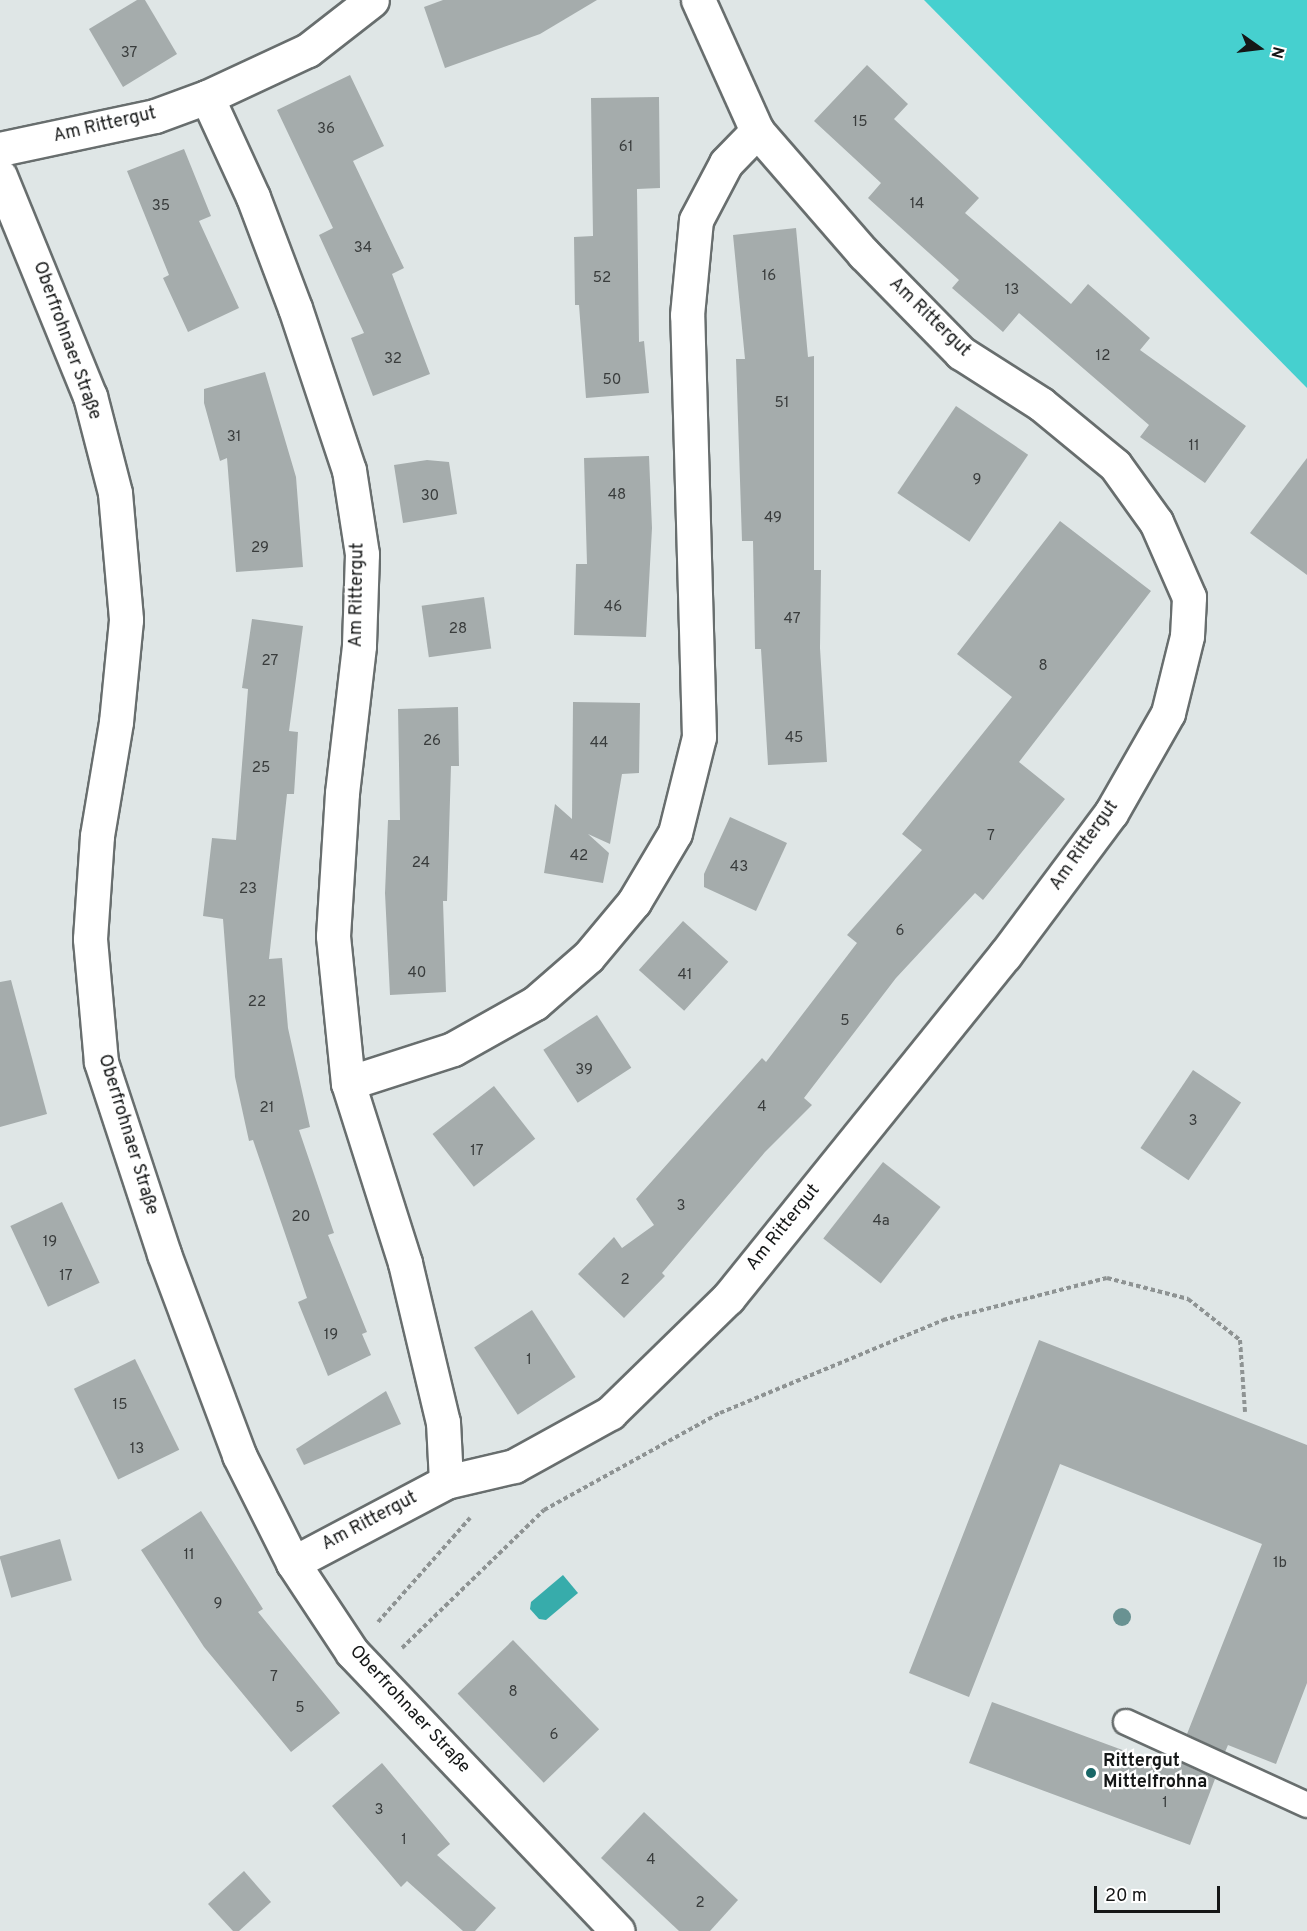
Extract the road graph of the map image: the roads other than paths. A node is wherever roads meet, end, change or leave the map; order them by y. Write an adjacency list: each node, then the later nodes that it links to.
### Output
1 (372, 0): 3 (street, Am Rittergut)
2 (698, 0): 4 (street, Am Rittergut)
3 (207, 97): 5 (street, Am Rittergut); 7 (street, Am Rittergut)
4 (757, 131): 7 (street); 8 (street, Am Rittergut)
5 (0, 149)
6 (0, 176): 9 (street, Oberfrohnaer Straße)
7 (348, 1083): 8 (street, Am Rittergut)
8 (446, 1482): 9 (street, Am Rittergut)
9 (293, 1563): 12 (street, Oberfrohnaer Straße)
10 (1126, 1722): 11 (lane)
11 (1307, 1805)
12 (618, 1931)

